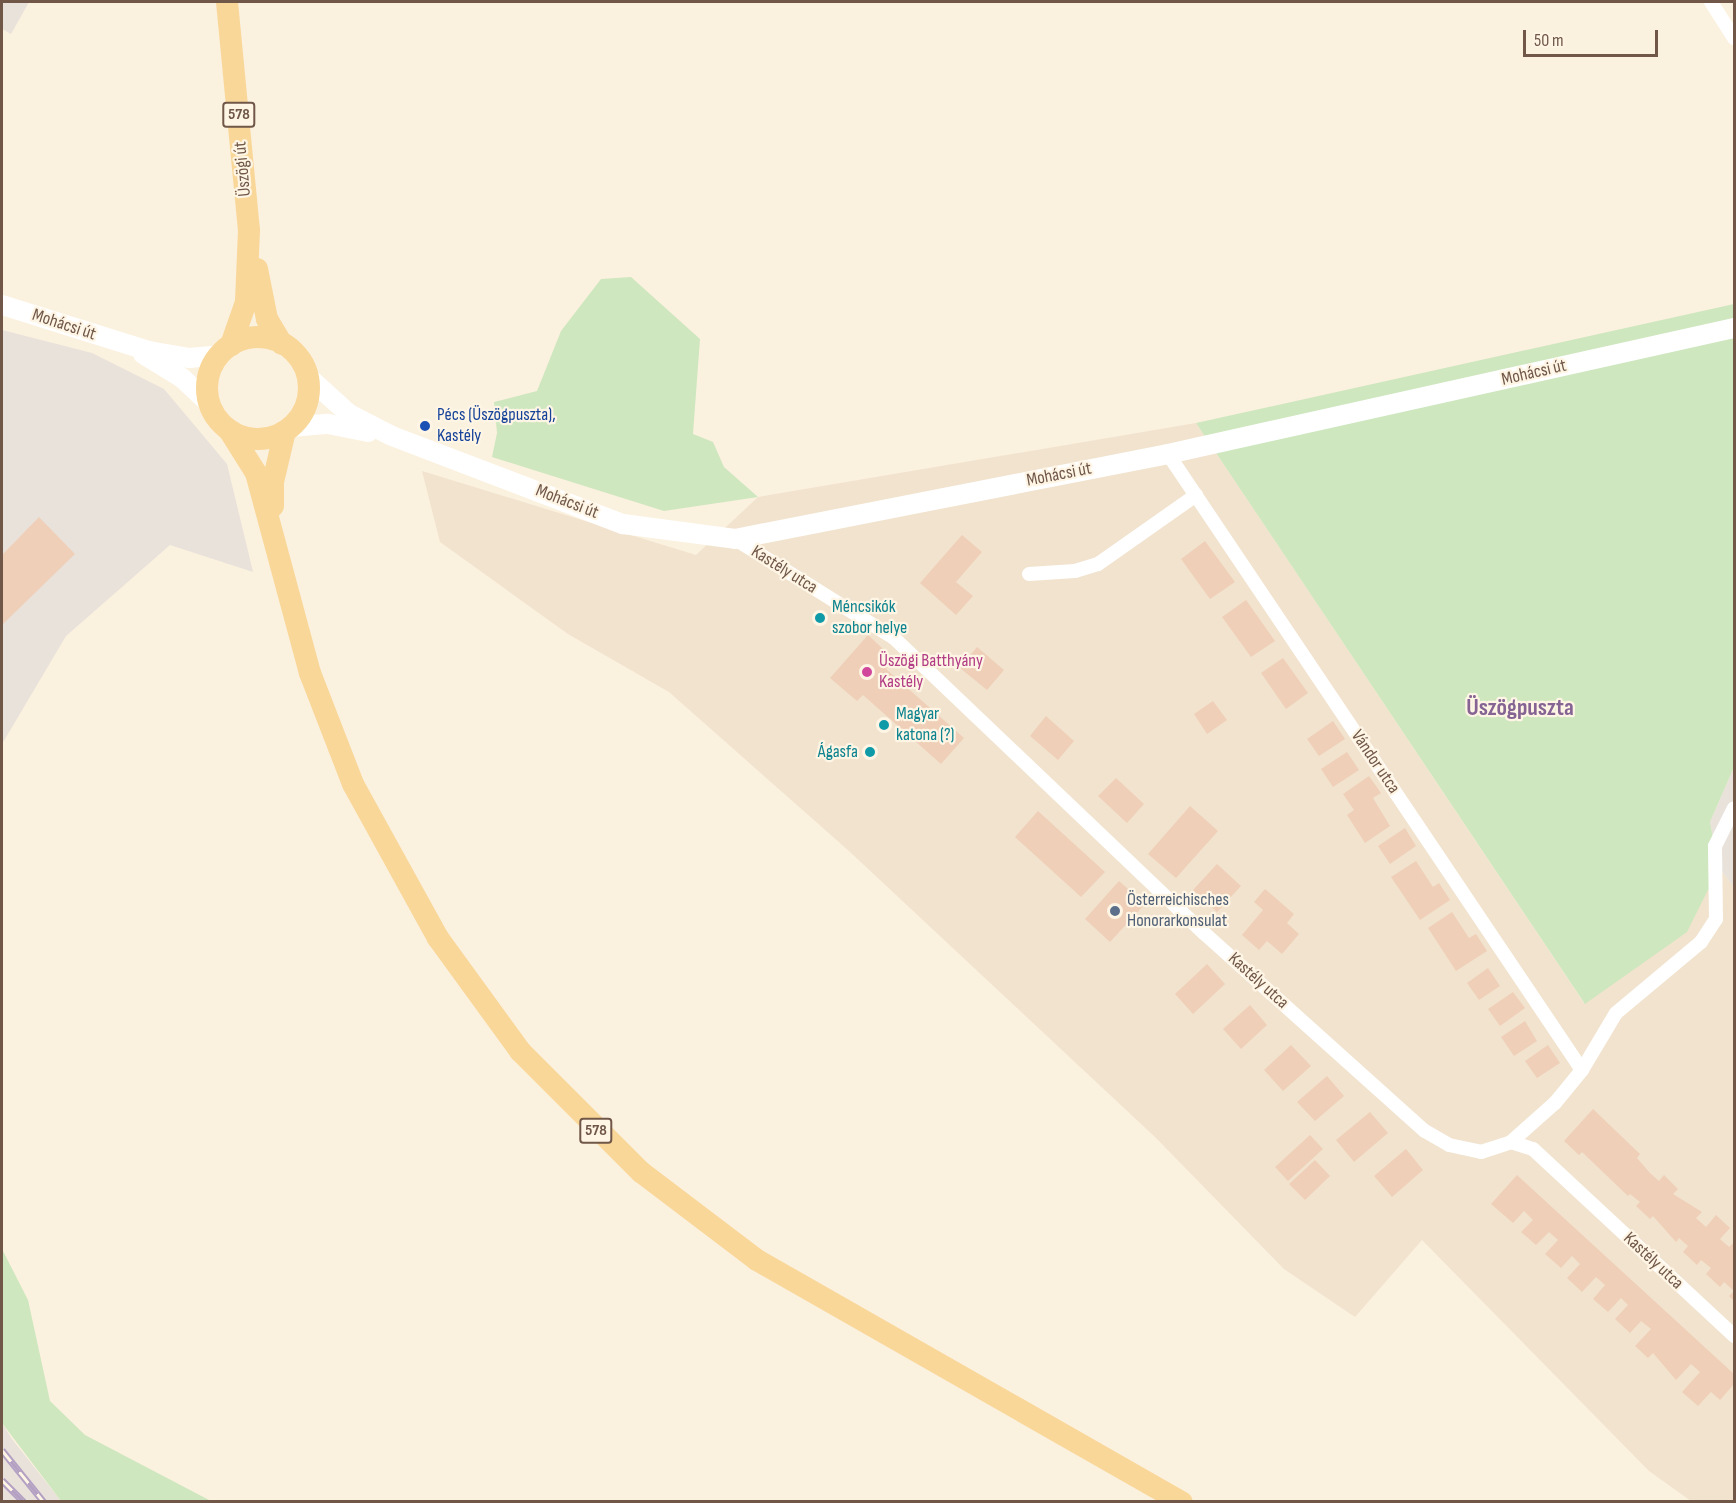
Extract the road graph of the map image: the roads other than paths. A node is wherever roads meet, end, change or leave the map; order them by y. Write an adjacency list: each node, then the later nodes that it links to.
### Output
1 (227, 2): 4 (main road, Üszögi út / 578)
2 (1711, 2): 3 (street)
3 (1734, 38)
4 (249, 230): 7 (main road, 578); 9 (main road, 578)
5 (2, 305): 8 (main road, Mohácsi út)
6 (1734, 328): 15 (main road, Mohácsi út)
7 (282, 344): 9 (main road); 10 (main road, 578)
8 (127, 345): 9 (main road); 11 (main road)
9 (226, 350): 11 (main road, 578)
10 (307, 376): 12 (main road, 578); 14 (main road)
11 (210, 404): 13 (main road, 578)
12 (288, 429): 13 (main road); 14 (main road); 17 (main road, 578)
13 (229, 430): 17 (main road, 578)
14 (392, 436): 18 (main road, Mohácsi út)
15 (1168, 454): 16 (street, Vándor utca); 18 (main road, Mohácsi út)
16 (1196, 495): 19 (street); 21 (street, Vándor utca)
17 (273, 529): 24 (main road, 578)
18 (735, 539): 22 (street, Kastély utca)
19 (1029, 574)
20 (1734, 808): 21 (street)
21 (1582, 1070): 22 (street)
22 (1511, 1142): 23 (street, Kastély utca)
23 (1734, 1336)
24 (1182, 1502)

